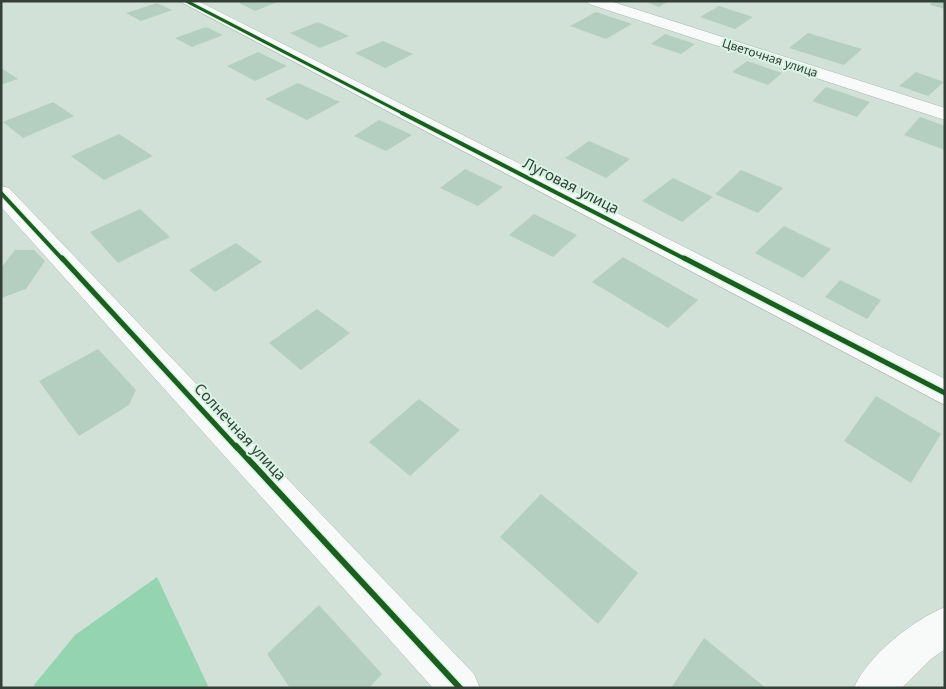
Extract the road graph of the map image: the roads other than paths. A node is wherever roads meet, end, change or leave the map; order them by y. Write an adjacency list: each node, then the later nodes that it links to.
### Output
1 (186, 1): 5 (street, Луговая улица)
2 (594, 1): 3 (street, Цветочная улица)
3 (945, 114)
4 (1, 193): 7 (street, Солнечная улица)
5 (945, 393)
6 (945, 626): 8 (street)
7 (460, 688)
8 (874, 688)

